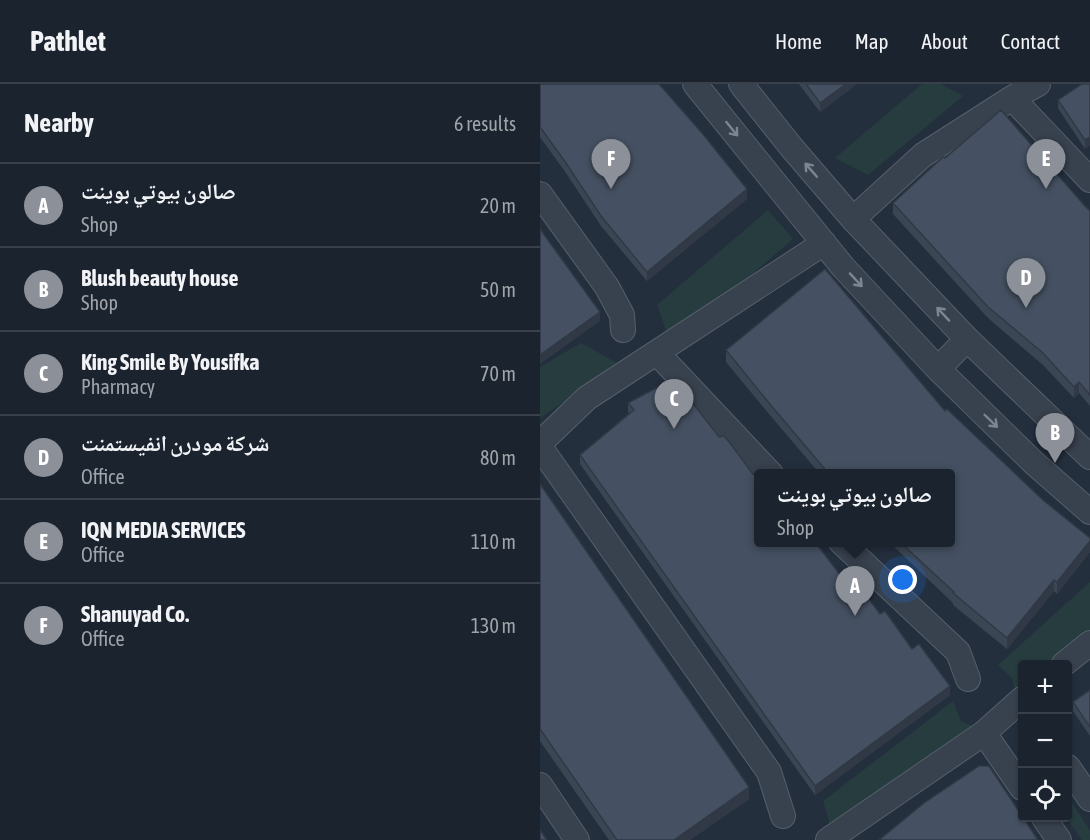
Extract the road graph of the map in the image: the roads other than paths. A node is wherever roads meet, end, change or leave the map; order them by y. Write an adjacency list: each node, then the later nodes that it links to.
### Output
1 (695, 84): 8 (street, one-way to 8)
2 (741, 84): 7 (street, one-way to 2)
3 (1038, 84): 4 (street)
4 (1012, 98): 5 (street); 7 (street)
5 (1090, 180)
6 (540, 194): 9 (street)
7 (853, 219): 10 (street, one-way to 7)
8 (824, 243): 11 (street); 12 (street, one-way to 12)
9 (623, 330)
10 (967, 339): 12 (street); 14 (street)
11 (657, 353): 13 (street); 15 (street)
12 (938, 369): 16 (street, one-way to 16)
13 (540, 445): 27 (street)
14 (1090, 457)
15 (766, 469)
16 (1090, 512)
17 (845, 547): 20 (street)
18 (1090, 643): 19 (street)
19 (1069, 660)
20 (968, 679)
21 (1018, 704): 22 (street)
22 (984, 733): 24 (street); 30 (street)
23 (1069, 768): 26 (street)
24 (1018, 781)
25 (540, 785): 29 (street)
26 (1090, 799)
27 (783, 816)
28 (1047, 822): 31 (street)
29 (577, 840)
30 (828, 840)
31 (1059, 840)

